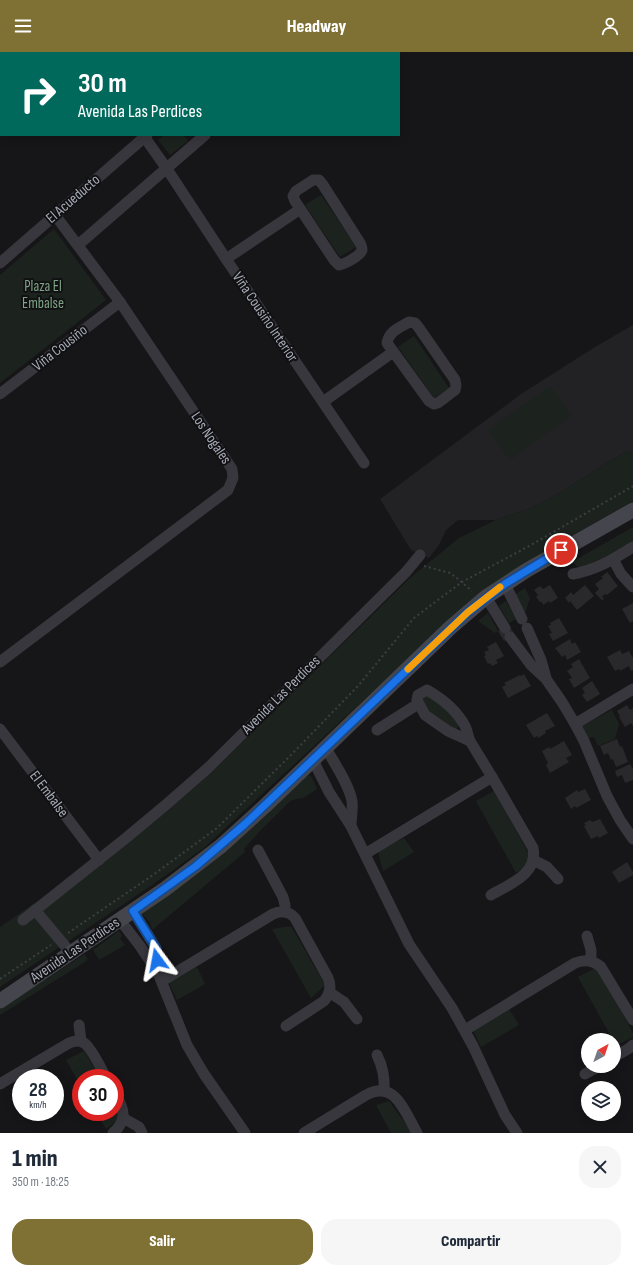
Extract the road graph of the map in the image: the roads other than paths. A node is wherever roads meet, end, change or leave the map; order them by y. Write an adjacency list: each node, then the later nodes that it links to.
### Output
1 (144, 136): 3 (street, Viña Cousiño Interior); 5 (street, El Acueducto)
2 (204, 136): 3 (street)
3 (167, 169): 6 (street); 7 (street, Viña Cousiño Interior)
4 (299, 210): 4 (street); 7 (street)
5 (55, 215): 6 (street, Los Nogales); 8 (street, El Acueducto)
6 (78, 245): 9 (street, Los Nogales)
7 (226, 259): 12 (street, Viña Cousiño Interior)
8 (0, 263)
9 (120, 302): 11 (street, Viña Cousiño); 22 (street, Los Nogales)
10 (393, 352): 10 (street); 12 (street)
11 (0, 394)
12 (323, 402): 13 (street, Viña Cousiño Interior)
13 (364, 463)
14 (633, 510): 19 (street, Avenida Las Perdices)
15 (633, 547): 17 (street)
16 (420, 555): 37 (street, Avenida Las Perdices)
17 (613, 559): 18 (street); 20 (street)
18 (573, 574)
19 (505, 584): 21 (street, Avenida Las Perdices); 23 (street)
20 (633, 587)
21 (486, 597): 23 (street); 30 (street, Avenida Las Perdices)
22 (0, 662)
23 (546, 679): 26 (street)
24 (633, 689): 26 (street)
25 (418, 704): 28 (street); 29 (street); 29 (street)
26 (575, 724): 34 (street)
27 (0, 729): 37 (street, El Embalse)
28 (377, 730)
29 (470, 741): 32 (street)
30 (326, 748): 31 (street, Avenida Las Perdices); 33 (street)
31 (313, 760): 33 (street); 42 (street, Avenida Las Perdices)
32 (492, 777): 36 (street); 38 (street)
33 (351, 826): 36 (street)
34 (633, 839)
35 (258, 850): 43 (street)
36 (365, 854): 56 (street)
37 (99, 860): 41 (street, Avenida Las Perdices)
38 (533, 860): 39 (street); 40 (street)
39 (558, 879)
40 (491, 895)
41 (35, 910): 44 (street, Avenida Las Perdices); 47 (street)
42 (133, 911): 45 (street, Avenida Las Perdices); 49 (street)
43 (285, 912): 49 (street); 50 (street)
44 (23, 920)
45 (120, 920): 47 (street, Avenida Las Perdices); 49 (street)
46 (587, 936): 48 (street)
47 (71, 953): 51 (street, Avenida Las Perdices)
48 (591, 961): 53 (street); 56 (street)
49 (160, 977): 68 (street)
50 (329, 992): 52 (street); 55 (street)
51 (0, 1001)
52 (357, 1019)
53 (633, 1020)
54 (79, 1025): 57 (street)
55 (286, 1026)
56 (464, 1030): 71 (street)
57 (81, 1041): 61 (street); 62 (street)
58 (633, 1045): 59 (street)
59 (621, 1054)
60 (378, 1055): 63 (street)
61 (101, 1069)
62 (0, 1084)
63 (384, 1091): 69 (street); 70 (street)
64 (124, 1119): 67 (street)
65 (122, 1121): 66 (street)
66 (113, 1133)
67 (142, 1133)
68 (245, 1133)
69 (304, 1133)
70 (417, 1133)
71 (517, 1133)

